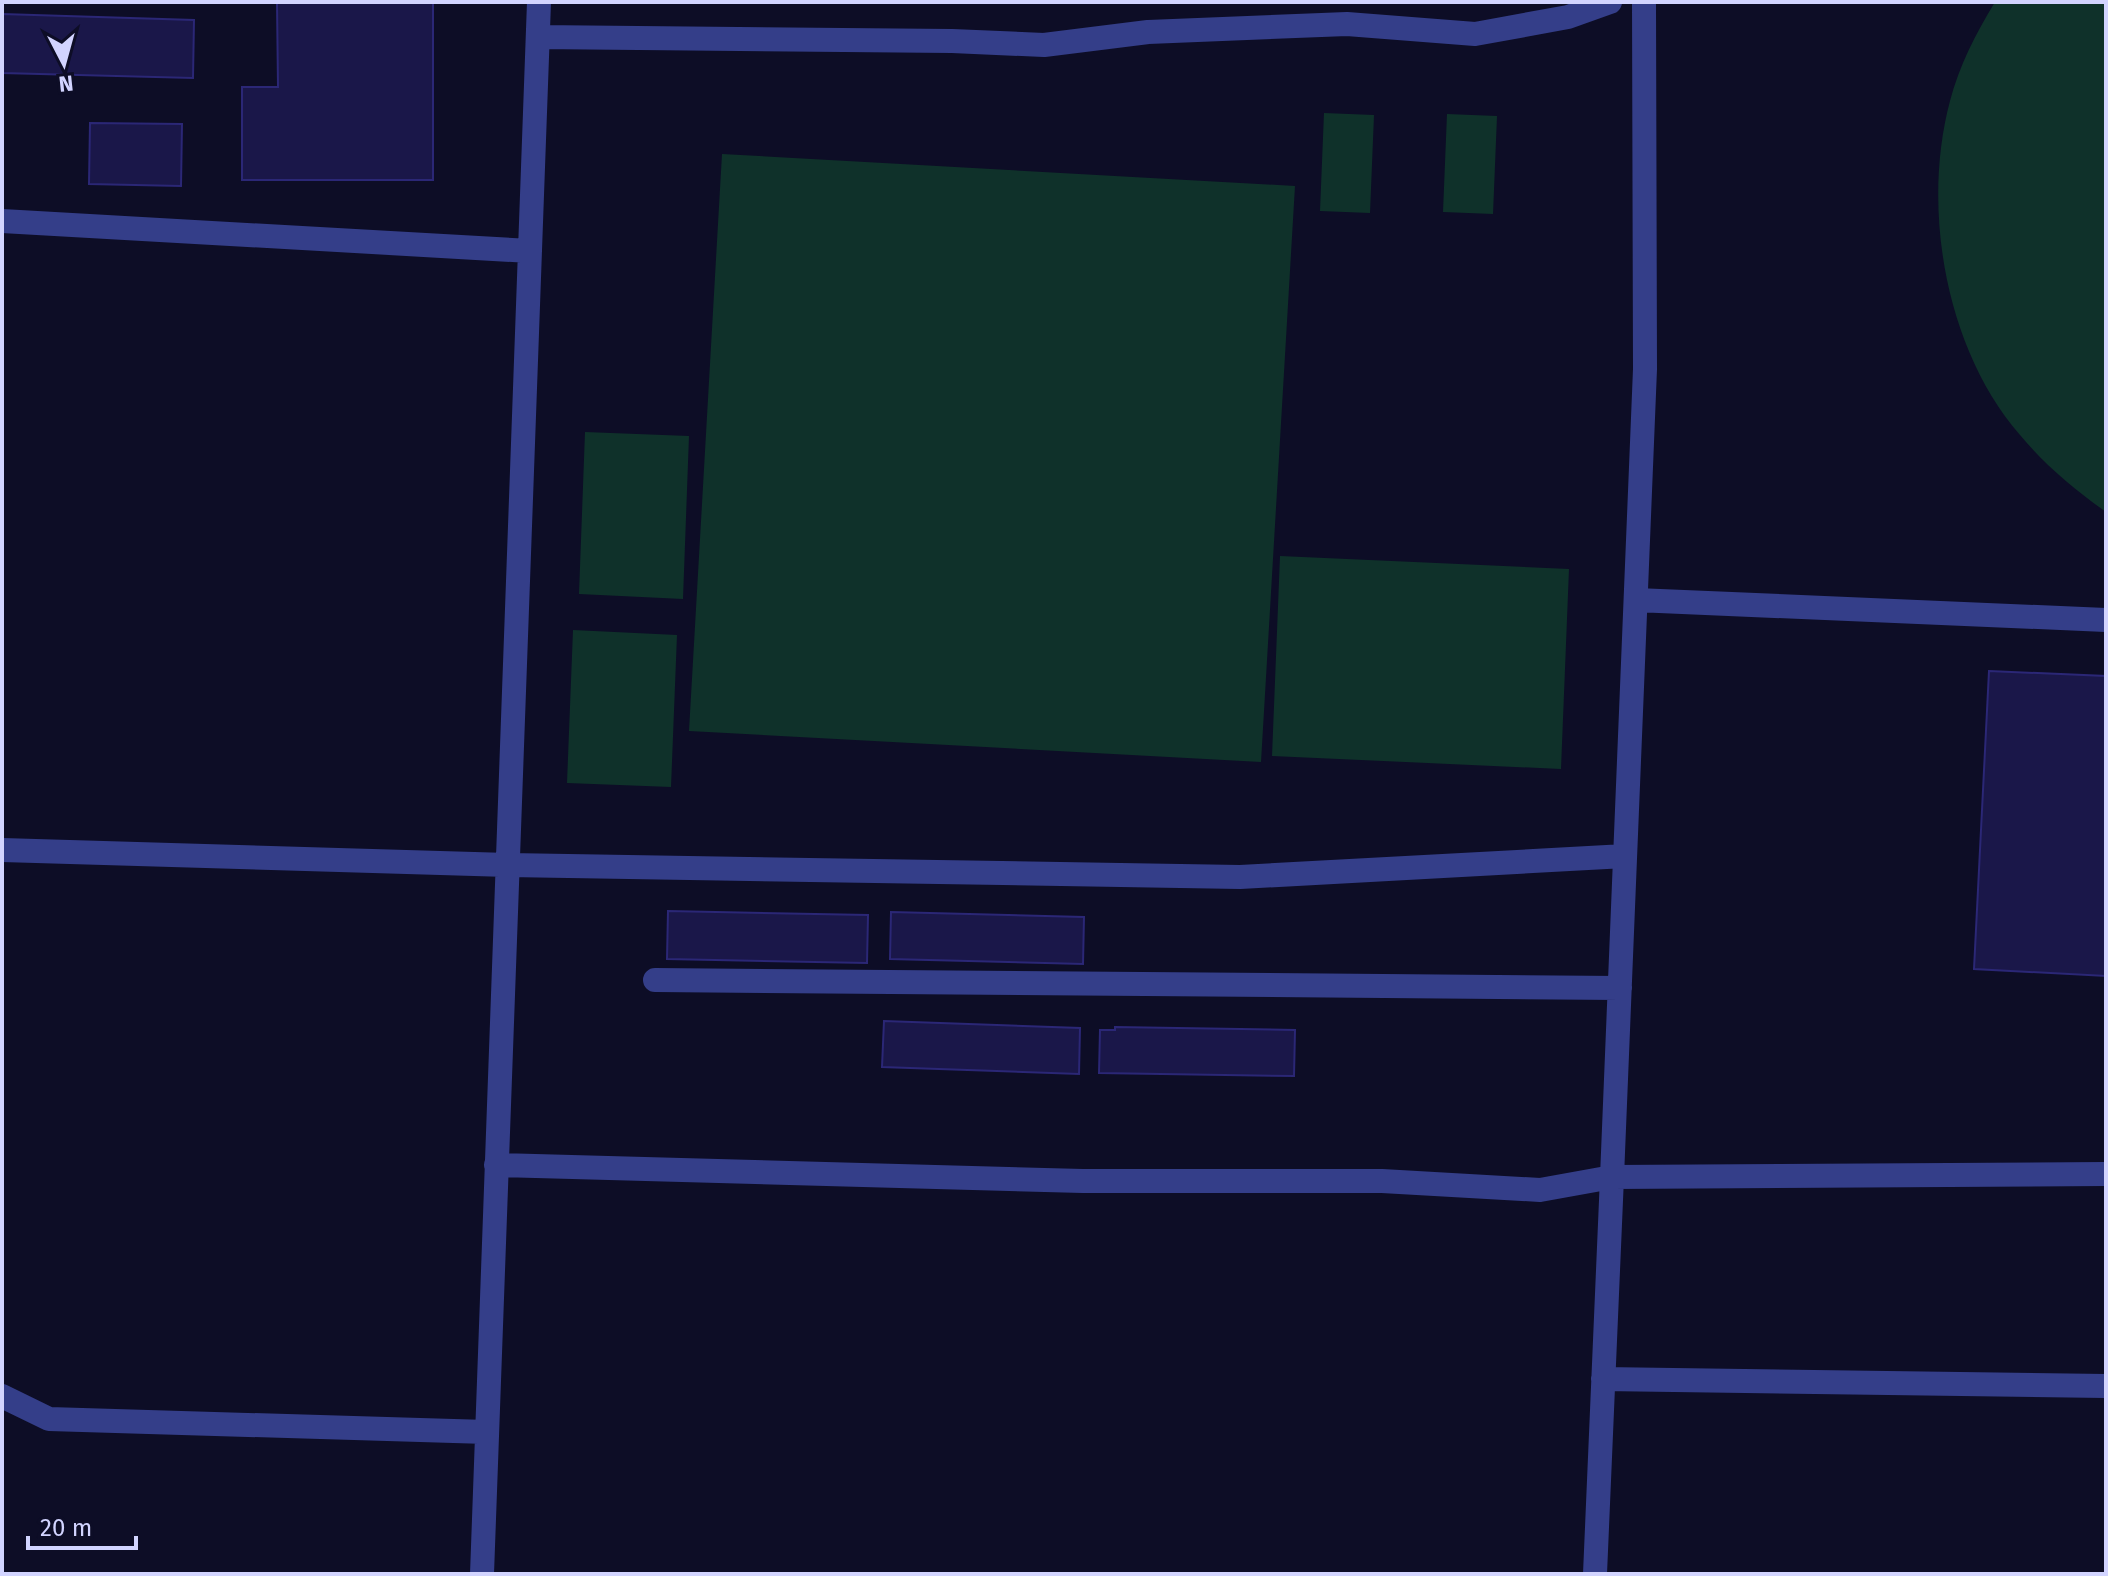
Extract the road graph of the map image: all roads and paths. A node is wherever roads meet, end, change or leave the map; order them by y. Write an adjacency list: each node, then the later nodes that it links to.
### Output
1 (539, 2): 4 (street)
2 (1610, 2): 4 (street)
3 (1644, 2): 7 (street)
4 (538, 37): 6 (street)
5 (2, 221): 6 (street)
6 (530, 251): 11 (street)
7 (1636, 600): 8 (street); 10 (street)
8 (2106, 620)
9 (2, 850): 11 (street)
10 (1625, 856): 11 (street); 13 (street)
11 (508, 865): 14 (street)
12 (655, 980): 13 (street)
13 (1620, 988): 16 (street)
14 (496, 1165): 16 (street); 20 (street)
15 (2106, 1174): 16 (street)
16 (1612, 1177): 17 (street)
17 (1603, 1379): 18 (street); 22 (street)
18 (2106, 1386)
19 (2, 1396): 20 (street)
20 (487, 1432): 21 (street)
21 (482, 1574)
22 (1595, 1574)

